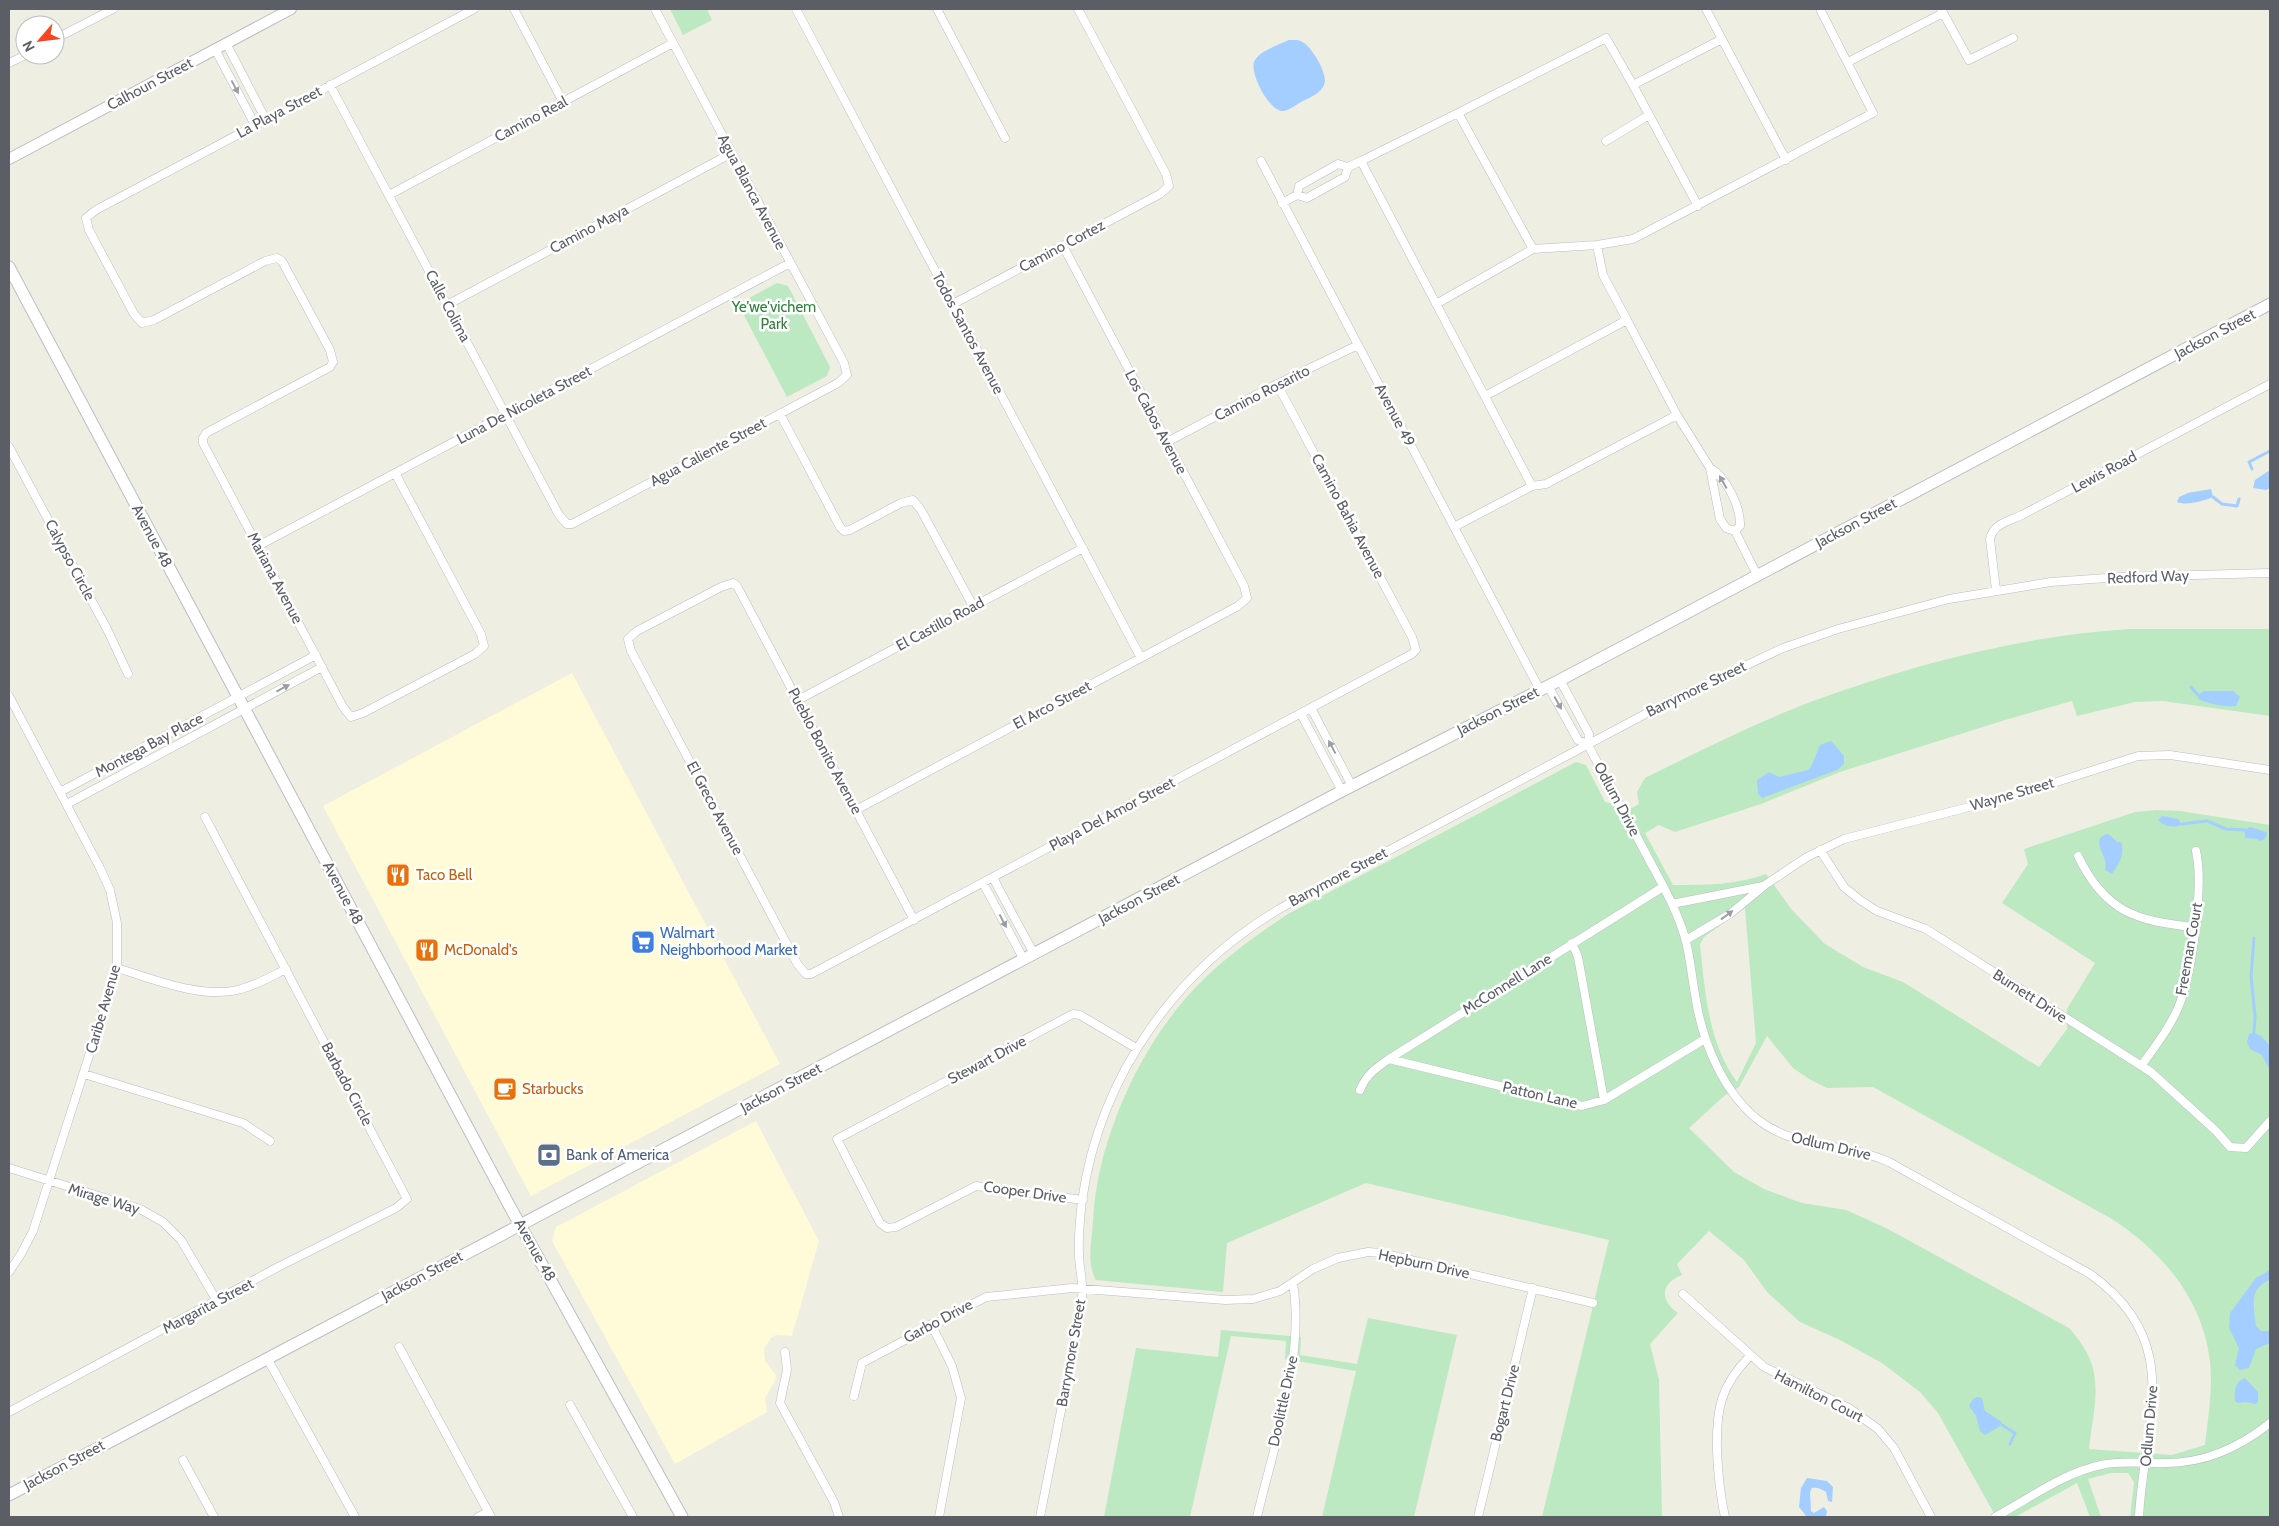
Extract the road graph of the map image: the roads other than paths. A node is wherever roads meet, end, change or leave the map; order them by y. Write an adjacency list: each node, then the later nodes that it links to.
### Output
1 (113, 9): 12 (street)
2 (291, 9): 15 (street, Calhoun Street)
3 (474, 9): 19 (street, La Playa Street)
4 (514, 9): 21 (street)
5 (655, 9): 16 (street, Agua Blanca Avenue)
6 (796, 9): 45 (street, Todos Santos Avenue)
7 (937, 9): 26 (street)
8 (1078, 9): 41 (street, Camino Cortez)
9 (1706, 9): 14 (street)
10 (1820, 9): 18 (street)
11 (1942, 11): 13 (street); 18 (street)
12 (65, 35)
13 (2013, 38)
14 (1722, 39): 20 (street); 30 (street)
15 (226, 43): 17 (street, Calhoun Street); 24 (street)
16 (673, 43): 21 (street, Camino Real); 28 (street, Agua Blanca Avenue)
17 (215, 49): 25 (street, one-way to 25); 29 (street, Calhoun Street)
18 (1848, 62): 30 (street)
19 (330, 85): 24 (street, La Playa Street); 36 (street, Calle Colima)
20 (1633, 85): 22 (street); 23 (street)
21 (563, 102): 36 (street, Camino Real)
22 (1458, 113): 32 (street); 42 (street)
23 (1649, 115): 27 (street); 39 (street)
24 (266, 120): 25 (street, La Playa Street)
25 (255, 125): 58 (street, La Playa Street)
26 (1005, 138)
27 (1606, 141)
28 (732, 153): 43 (street, Agua Blanca Avenue); 48 (street, Camino Maya)
29 (9, 159)
30 (1786, 160): 39 (street)
31 (1261, 161): 38 (street, Avenue 49)
32 (1360, 161): 33 (street); 46 (street)
33 (1348, 167): 34 (street); 35 (street)
34 (1321, 174): 35 (street); 37 (street)
35 (1327, 186): 37 (street)
36 (389, 195): 48 (street, Calle Colima)
37 (1297, 195): 38 (street)
38 (1282, 203): 50 (street, Avenue 49)
39 (1698, 206): 40 (street)
40 (1597, 245): 42 (street); 49 (street)
41 (1063, 246): 45 (street, Camino Cortez); 59 (street, Los Cabos Avenue)
42 (1533, 250): 46 (street)
43 (790, 263): 51 (street, Agua Blanca Avenue); 55 (street, Luna De Nicoleta Street)
44 (9, 267): 87 (main road, Avenue 48)
45 (953, 304): 71 (street, Todos Santos Avenue)
46 (1436, 304): 54 (street)
47 (2270, 304): 73 (main road, Jackson Street)
48 (447, 305): 55 (street, Calle Colima)
49 (1627, 320): 54 (street); 57 (street)
50 (1358, 345): 52 (street, Camino Rosarito); 68 (street, Avenue 49)
51 (847, 376): 56 (street, Agua Caliente Street)
52 (1277, 384): 59 (street, Camino Rosarito); 79 (street, Camino Bahia Avenue)
53 (2270, 384): 75 (street, Lewis Road)
54 (1485, 396): 64 (street)
55 (505, 414): 63 (street, Luna De Nicoleta Street); 67 (street, Calle Colima)
56 (780, 414): 67 (street, Agua Caliente Street); 77 (street)
57 (1677, 415): 62 (street); 64 (street)
58 (203, 438): 70 (street, Mariana Avenue)
59 (1167, 442): 76 (street, Los Cabos Avenue)
60 (9, 447): 61 (street, Calypso Circle)
61 (12, 460): 83 (street, Calypso Circle)
62 (1710, 468): 65 (street, one-way to 62); 66 (street)
63 (395, 473): 70 (street, Luna De Nicoleta Street); 82 (street, Mariana Avenue)
64 (1532, 486): 68 (street)
65 (1732, 498): 66 (street); 69 (street)
66 (1717, 506): 69 (street)
67 (567, 524)
68 (1454, 527): 85 (street, Avenue 49)
69 (1735, 531): 73 (street)
70 (258, 546): 80 (street, Mariana Avenue)
71 (1083, 548): 77 (street, El Castillo Road); 81 (street, Todos Santos Avenue)
72 (2270, 573): 74 (street, Redford Way)
73 (1757, 575): 84 (main road, Jackson Street)
74 (2026, 586): 75 (street, Barrymore Street)
75 (1996, 590): 94 (street, Barrymore Street)
76 (1247, 598): 81 (street, El Arco Street)
77 (973, 606): 88 (street, El Castillo Road)
78 (628, 639): 88 (street, Pueblo Bonito Avenue); 116 (street, El Greco Avenue)
79 (1416, 650): 89 (street, Playa Del Amor Street)
80 (316, 656): 82 (street, Mariana Avenue); 87 (street, Montega Bay Place)
81 (1141, 658): 99 (street, El Arco Street)
82 (322, 667): 90 (street, Montega Bay Place, one-way to 82)
83 (128, 674)
84 (1560, 680): 85 (main road, Jackson Street); 92 (street, Odlum Drive)
85 (1544, 688): 93 (street, Odlum Drive, one-way to 93); 96 (main road, Jackson Street)
86 (9, 696): 97 (street, Caribe Avenue)
87 (238, 697): 90 (main road, Avenue 48); 97 (street, Montega Bay Place)
88 (798, 700): 99 (street, Pueblo Bonito Avenue)
89 (1311, 708): 91 (street, Playa Del Amor Street); 96 (street, one-way to 89)
90 (244, 709): 98 (street, Montega Bay Place); 130 (main road, Avenue 48)
91 (1301, 714): 96 (street); 104 (street, Playa Del Amor Street)
92 (1579, 715): 93 (street); 94 (street, Odlum Drive)
93 (1568, 721): 94 (street, Odlum Drive)
94 (1588, 745): 107 (street, Odlum Drive); 118 (street, Barrymore Street)
95 (2270, 770): 101 (street, Wayne Street)
96 (1347, 789): 113 (main road, Jackson Street)
97 (60, 792): 98 (street, Caribe Avenue)
98 (66, 804): 114 (street, Caribe Avenue)
99 (856, 810): 109 (street, Pueblo Bonito Avenue)
100 (205, 817): 115 (street, Barbado Circle)
101 (1820, 850): 106 (street, Wayne Street); 120 (street, Burnett Drive)
102 (2196, 850): 110 (street, Freeman Court)
103 (2078, 856): 110 (street)
104 (993, 878): 105 (street, Playa Del Amor Street); 113 (street)
105 (983, 883): 109 (street, Playa Del Amor Street); 113 (street, one-way to 113)
106 (1765, 885): 108 (street, Wayne Street); 111 (street, Wayne Street, one-way to 106)
107 (1663, 887): 108 (street, Odlum Drive); 112 (street, McConnell Lane)
108 (1672, 904): 111 (street, Odlum Drive)
109 (914, 920): 116 (street, Playa Del Amor Street)
110 (2194, 927): 120 (street, Freeman Court)
111 (1686, 940): 117 (street, Odlum Drive)
112 (1572, 943): 119 (street, McConnell Lane); 123 (street)
113 (1029, 957): 130 (main road, Jackson Street)
114 (117, 968): 115 (street); 121 (street, Caribe Avenue)
115 (286, 969): 128 (street, Barbado Circle)
116 (806, 974)
117 (1705, 1039): 123 (street, Patton Lane); 149 (street, Odlum Drive)
118 (1136, 1048): 129 (street, Barrymore Street); 131 (street, Stewart Drive)
119 (1389, 1059): 122 (street, McConnell Lane); 123 (street, Patton Lane)
120 (2141, 1066): 124 (street, Burnett Drive)
121 (84, 1074): 125 (street); 127 (street, Caribe Avenue)
122 (1360, 1090)
123 (1604, 1100)
124 (2270, 1122)
125 (270, 1142)
126 (9, 1168): 127 (street, Mirage Way)
127 (48, 1182): 132 (street, Caribe Avenue); 137 (street, Mirage Way)
128 (407, 1200): 137 (street, Margarita Street)
129 (1083, 1200): 131 (street, Cooper Drive); 134 (street, Barrymore Street)
130 (521, 1225): 143 (main road, Jackson Street); 156 (main road, Avenue 48)
131 (887, 1228)
132 (9, 1272)
133 (1293, 1284): 134 (street, Hepburn Drive); 135 (street, Hepburn Drive); 160 (street, Doolittle Drive)
134 (1082, 1288): 139 (street, Garbo Drive); 159 (street, Barrymore Street)
135 (1533, 1288): 138 (street, Hepburn Drive); 161 (street, Bogart Drive)
136 (1683, 1294): 142 (street, Hamilton Court)
137 (217, 1301): 146 (street, Margarita Street)
138 (1593, 1303)
139 (931, 1324): 144 (street, Garbo Drive); 158 (street)
140 (399, 1347): 151 (street)
141 (785, 1352): 157 (street)
142 (1750, 1356): 162 (street); 163 (street, Hamilton Court)
143 (267, 1358): 150 (main road, Jackson Street); 153 (street)
144 (854, 1396)
145 (570, 1405): 155 (street)
146 (9, 1412)
147 (2270, 1423): 149 (street)
148 (183, 1460): 152 (street)
149 (2145, 1462): 164 (street); 165 (street, Odlum Drive)
150 (9, 1495)
151 (490, 1514): 154 (street)
152 (214, 1517)
153 (355, 1517)
154 (478, 1517)
155 (633, 1517)
156 (682, 1517)
157 (839, 1517)
158 (939, 1517)
159 (1040, 1517)
160 (1257, 1517)
161 (1478, 1517)
162 (1725, 1517)
163 (1931, 1517)
164 (1995, 1517)
165 (2140, 1517)

